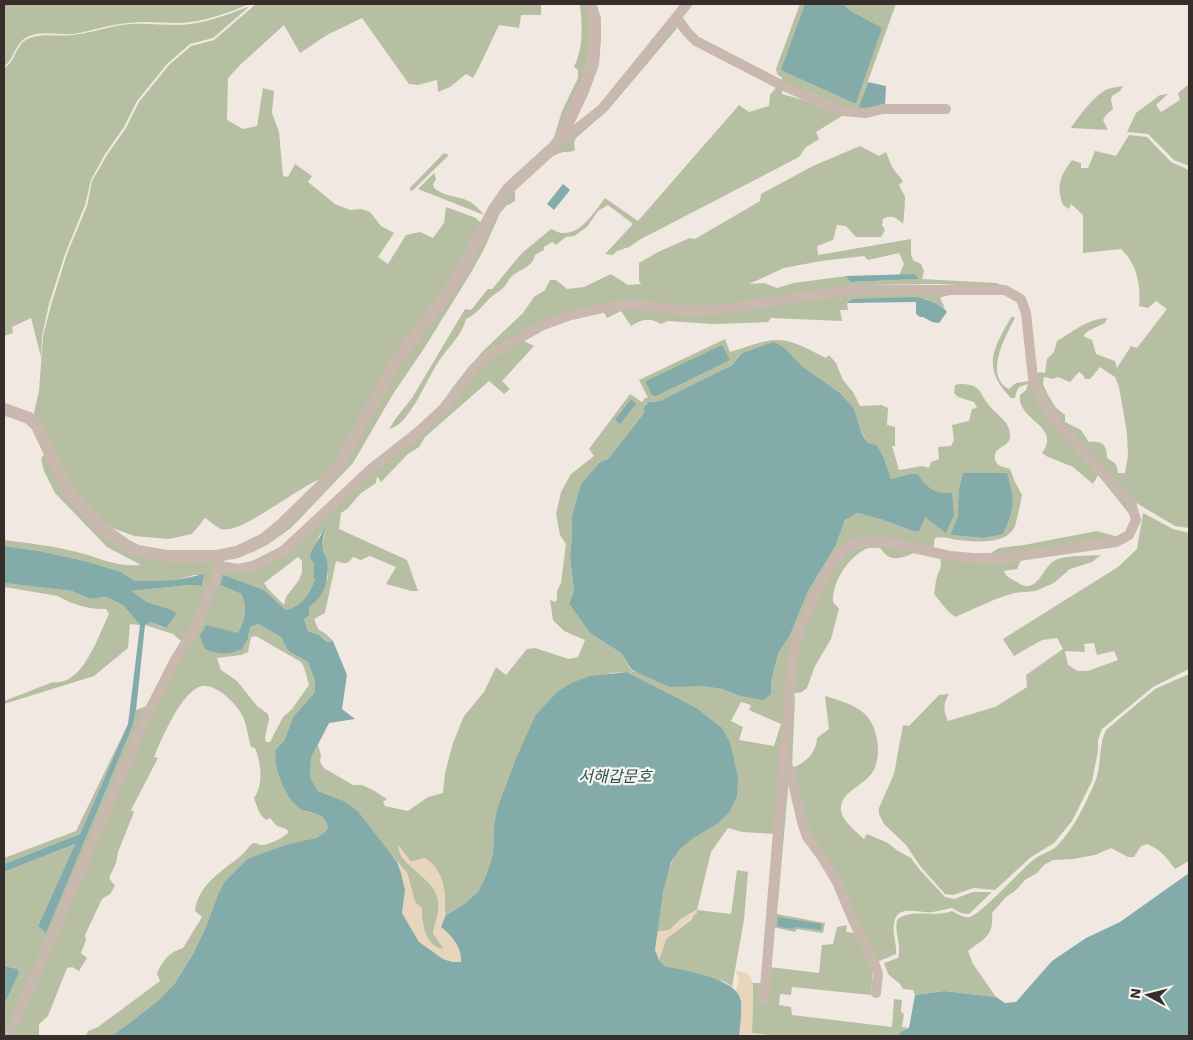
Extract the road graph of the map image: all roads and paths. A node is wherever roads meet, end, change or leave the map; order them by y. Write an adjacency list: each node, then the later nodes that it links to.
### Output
1 (590, 4): 5 (street)
2 (687, 4): 3 (street)
3 (676, 18): 4 (street); 5 (street)
4 (946, 109)
5 (555, 146): 7 (street)
6 (4, 409): 7 (street)
7 (218, 561): 8 (street); 11 (street)
8 (785, 763): 9 (street); 10 (street)
9 (876, 992)
10 (764, 999)
11 (9, 1036)

